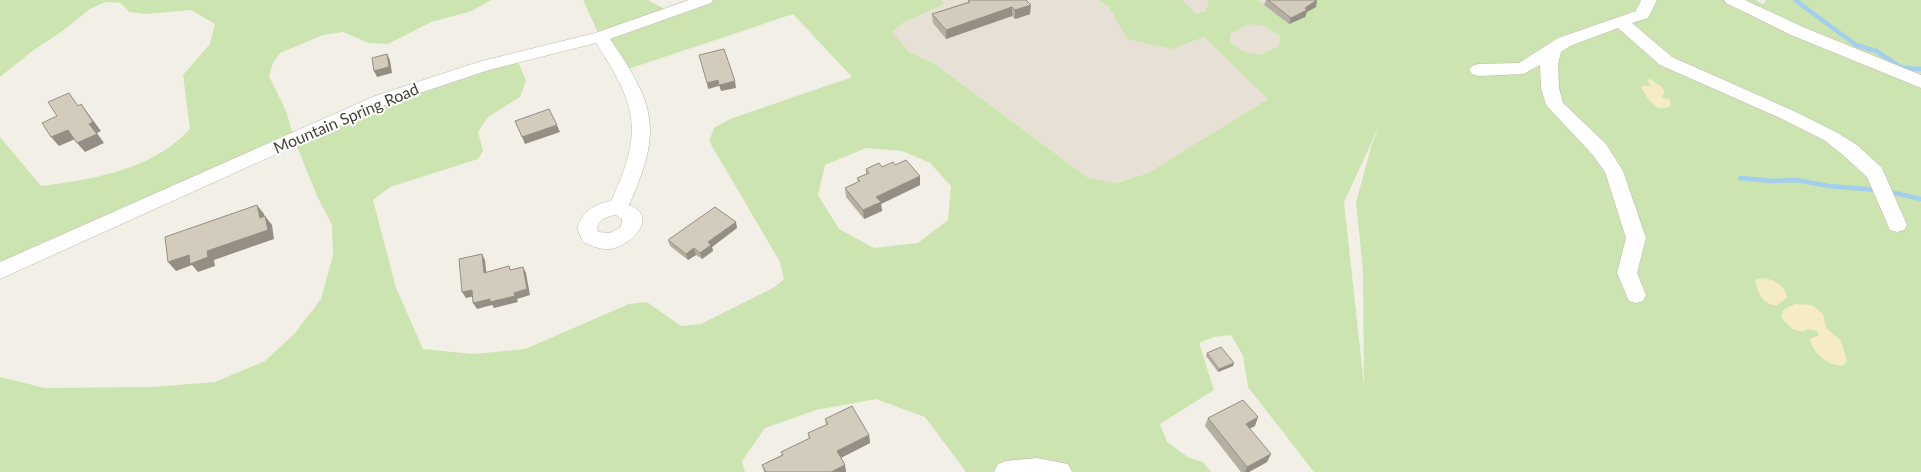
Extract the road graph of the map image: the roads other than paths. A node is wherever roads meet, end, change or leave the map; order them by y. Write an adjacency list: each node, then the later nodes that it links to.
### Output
1 (705, 0): 5 (street, Mountain Spring Road)
2 (1649, 0): 4 (street)
3 (1732, 0): 8 (street)
4 (1620, 21): 6 (street); 10 (street)
5 (600, 37): 9 (street); 11 (street, Mountain Spring Road)
6 (1552, 48): 7 (street); 12 (street)
7 (1478, 70)
8 (1921, 82)
9 (618, 208)
10 (1897, 225)
11 (0, 271)
12 (1636, 295)
13 (1006, 472): 14 (street)
14 (1060, 472)

